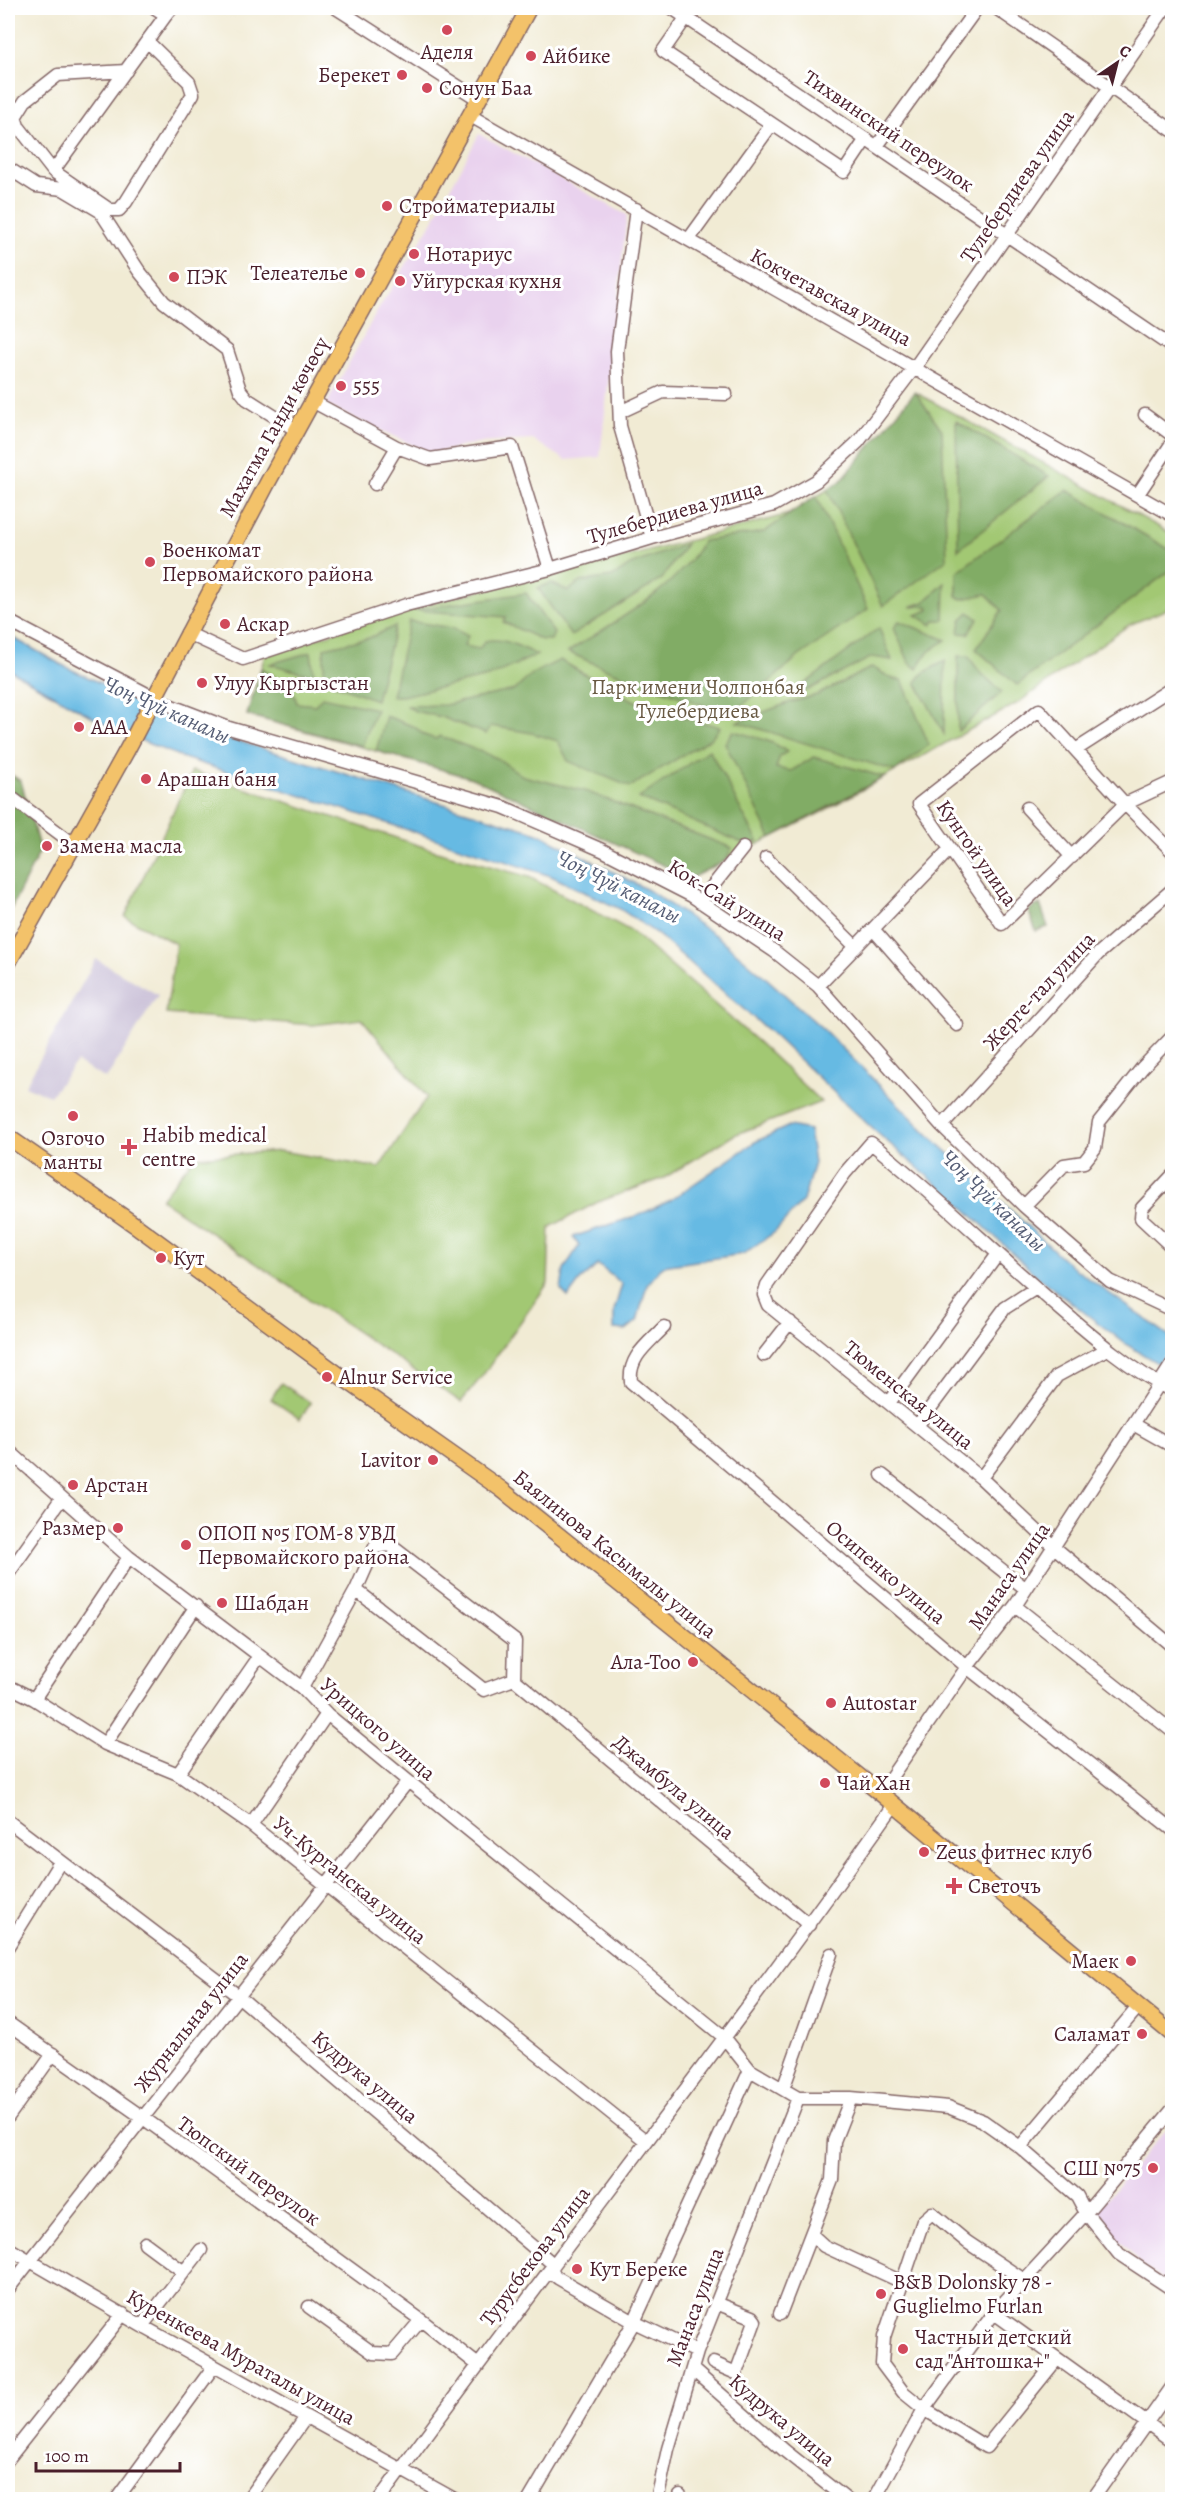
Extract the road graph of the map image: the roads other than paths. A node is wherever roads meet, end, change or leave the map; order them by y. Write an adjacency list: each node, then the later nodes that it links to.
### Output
1 (155, 8): 7 (street)
2 (336, 8): 12 (street)
3 (529, 8): 12 (main road, Махатма Ганди көчөсү)
4 (977, 8): 17 (street)
5 (996, 8): 11 (street)
6 (1165, 8): 11 (street, Тулебердиева улица)
7 (169, 11): 9 (street)
8 (678, 11): 14 (street); 16 (street, Тихвинский переулок)
9 (147, 41): 10 (street); 19 (street)
10 (126, 71): 19 (street); 19 (street)
11 (1110, 87): 15 (street); 21 (street, Тулебердиева улица)
12 (478, 99): 13 (main road, Махатма Ганди көчөсү)
13 (469, 115): 20 (street, Кокчетавская улица); 26 (main road, Махатма Ганди көчөсү)
14 (772, 124): 16 (street); 22 (street)
15 (1173, 130)
16 (866, 139): 17 (street, Тихвинский переулок)
17 (877, 146): 21 (street, Тихвинский переулок)
18 (8, 168): 29 (street)
19 (53, 171)
20 (636, 209): 22 (street, Кокчетавская улица); 27 (street)
21 (1007, 234): 23 (street, Тихвинский переулок); 24 (street, Тулебердиева улица)
22 (689, 239): 24 (street, Кокчетавская улица)
23 (1173, 347)
24 (915, 367): 34 (street, Кокчетавская улица); 36 (street, Тулебердиева улица)
25 (726, 394): 27 (street)
26 (312, 401): 29 (main road, Махатма Ганди көчөсү); 32 (street)
27 (620, 412): 36 (street)
28 (1144, 415): 30 (street)
29 (296, 430): 39 (main road, Махатма Ганди көчөсү)
30 (1173, 435)
31 (1173, 443): 34 (street)
32 (397, 447): 33 (street); 37 (street)
33 (375, 484)
34 (1138, 494): 35 (street, Кокчетавская улица)
35 (1173, 515)
36 (652, 538): 37 (street, Тулебердиева улица)
37 (550, 569): 39 (street, Тулебердиева улица)
38 (8, 621): 41 (street, Кок-Сай улица)
39 (187, 633): 41 (main road, Махатма Ганди көчөсү)
40 (1173, 688): 42 (street)
41 (154, 698): 47 (main road, Махатма Ганди көчөсү); 54 (street, Кок-Сай улица)
42 (1077, 749): 45 (street); 49 (street, Кунгой улица)
43 (1173, 782): 45 (street, Кунгой улица)
44 (8, 795): 47 (street)
45 (1125, 804): 50 (street); 51 (street, Кунгой улица)
46 (1027, 808): 51 (street)
47 (75, 845): 57 (main road, Махатма Ганди көчөсү)
48 (743, 848): 54 (street)
49 (951, 849): 51 (street, Кунгой улица); 55 (street)
50 (1173, 851)
51 (1072, 857)
52 (766, 858): 56 (street)
53 (1173, 890): 61 (street, Жерге-тал улица)
54 (700, 902): 58 (street, Кок-Сай улица)
55 (873, 929): 56 (street); 59 (street)
56 (856, 947): 58 (street)
57 (8, 963)
58 (818, 986): 61 (street, Кок-Сай улица)
59 (957, 1025)
60 (1173, 1037): 64 (street)
61 (942, 1126): 64 (street, Кок-Сай улица)
62 (8, 1137): 103 (main road, Баялинова Касымалы улица)
63 (1173, 1176): 65 (street)
64 (1024, 1206): 68 (street, Кок-Сай улица)
65 (1173, 1247)
66 (998, 1254): 67 (street); 69 (street, Тюменская улица); 76 (street)
67 (1036, 1288): 71 (street); 78 (street)
68 (1173, 1310)
69 (790, 1322): 72 (street); 76 (street, Тюменская улица)
70 (664, 1327): 93 (street, Осипенко улица)
71 (1107, 1348): 74 (street); 82 (street)
72 (764, 1355)
73 (1173, 1364): 74 (street, Манаса улица)
74 (1161, 1380): 75 (street); 77 (street, Манаса улица)
75 (1173, 1391)
76 (888, 1403): 78 (street, Тюменская улица)
77 (1135, 1425): 79 (street); 84 (street, Манаса улица)
78 (917, 1426): 82 (street, Тюменская улица)
79 (1173, 1446)
80 (8, 1450): 83 (street, Урицкого улица)
81 (882, 1475): 87 (street)
82 (981, 1478): 84 (street, Тюменская улица)
83 (61, 1499): 85 (street, Урицкого улица); 86 (street)
84 (1054, 1547): 87 (street, Манаса улица); 91 (street, Тюменская улица)
85 (129, 1557): 89 (street, Урицкого улица); 97 (street)
86 (8, 1571)
87 (1026, 1589): 90 (street, Манаса улица)
88 (356, 1590): 94 (street); 94 (street); 96 (street)
89 (196, 1606): 92 (street, Урицкого улица); 100 (street)
90 (1015, 1606): 93 (street, Манаса улица); 99 (street)
91 (1173, 1646)
92 (259, 1657): 96 (street, Урицкого улица); 101 (street)
93 (967, 1667): 103 (street, Манаса улица); 107 (street, Осипенко улица)
94 (514, 1679): 110 (street, Джамбула улица)
95 (8, 1686): 97 (street, Уч-Курганская улица)
96 (302, 1688): 98 (street, Урицкого улица)
97 (34, 1699): 100 (street, Уч-Курганская улица)
98 (327, 1714): 102 (street, Урицкого улица); 106 (street)
99 (1173, 1731)
100 (105, 1744): 101 (street, Уч-Курганская улица)
101 (178, 1774): 106 (street, Уч-Курганская улица)
102 (408, 1780): 109 (street, Журнальная улица); 117 (street, Урицкого улица)
103 (880, 1793): 104 (main road, Баялинова Касымалы улица)
104 (894, 1805): 110 (street); 114 (main road, Баялинова Касымалы улица)
105 (8, 1821): 108 (street, Кудрука улица)
106 (251, 1825): 109 (street, Уч-Курганская улица)
107 (1173, 1829)
108 (60, 1862): 111 (street); 113 (street, Кудрука улица)
109 (323, 1885): 113 (street, Журнальная улица); 126 (street, Уч-Курганская улица)
110 (809, 1925): 117 (street)
111 (8, 1946)
112 (831, 1954): 120 (street)
113 (237, 1995): 125 (street, Журнальная улица); 134 (street, Кудрука улица)
114 (1140, 2006): 116 (main road, Баялинова Касымалы улица); 127 (street)
115 (8, 2023): 118 (street, Тюпский переулок)
116 (1173, 2034)
117 (723, 2037): 119 (street); 126 (street, Турусбекова улица)
118 (53, 2054): 124 (street); 125 (street, Тюпский переулок)
119 (750, 2070): 120 (street); 146 (street)
120 (783, 2089): 121 (street)
121 (798, 2098): 122 (street); 140 (street, Манаса улица)
122 (851, 2098): 127 (street); 129 (street)
123 (1173, 2110): 128 (street)
124 (8, 2117)
125 (142, 2117): 133 (street, Журнальная улица); 145 (street, Тюпский переулок)
126 (646, 2141): 134 (street, Турусбекова улица)
127 (1020, 2147): 128 (street)
128 (1086, 2213): 136 (street); 139 (street)
129 (812, 2235): 137 (street); 144 (street)
130 (145, 2243): 135 (street)
131 (8, 2248): 133 (street, Куренкеева Мураталы улица)
132 (201, 2250): 135 (street)
133 (30, 2260): 138 (street, Журнальная улица); 143 (street, Куренкеева Мураталы улица)
134 (553, 2264): 146 (street, Кудрука улица); 151 (street, Турусбекова улица)
135 (184, 2272): 147 (street)
136 (1024, 2280): 137 (street); 142 (street)
137 (902, 2282): 155 (street)
138 (8, 2289)
139 (1173, 2289)
140 (716, 2303): 148 (street, Манаса улица); 150 (street)
141 (309, 2307): 145 (street)
142 (993, 2313): 149 (street); 155 (street)
143 (123, 2314): 147 (street, Куренкеева Мураталы улица); 159 (street)
144 (780, 2314)
145 (421, 2320): 151 (street, Тюпский переулок)
146 (634, 2322): 148 (street, Кудрука улица); 165 (street)
147 (142, 2326): 152 (street, Куренкеева Мураталы улица)
148 (697, 2352): 153 (street, Манаса улица)
149 (1058, 2359): 155 (street); 157 (street)
150 (713, 2363)
151 (478, 2365): 160 (street, Турусбекова улица)
152 (214, 2366): 156 (street, Куренкеева Мураталы улица); 161 (street)
153 (692, 2369): 166 (street, Манаса улица); 167 (street, Кудрука улица)
154 (1173, 2387): 157 (street)
155 (924, 2409): 168 (street)
156 (306, 2417): 160 (street, Куренкеева Мураталы улица); 162 (street)
157 (1147, 2422): 158 (street); 169 (street)
158 (1173, 2441)
159 (8, 2459)
160 (402, 2468): 163 (street, Турусбекова улица); 164 (street, Куренкеева Мураталы улица)
161 (116, 2499)
162 (247, 2499)
163 (379, 2499)
164 (456, 2499)
165 (529, 2499)
166 (657, 2499)
167 (848, 2499)
168 (874, 2499)
169 (1092, 2499)

